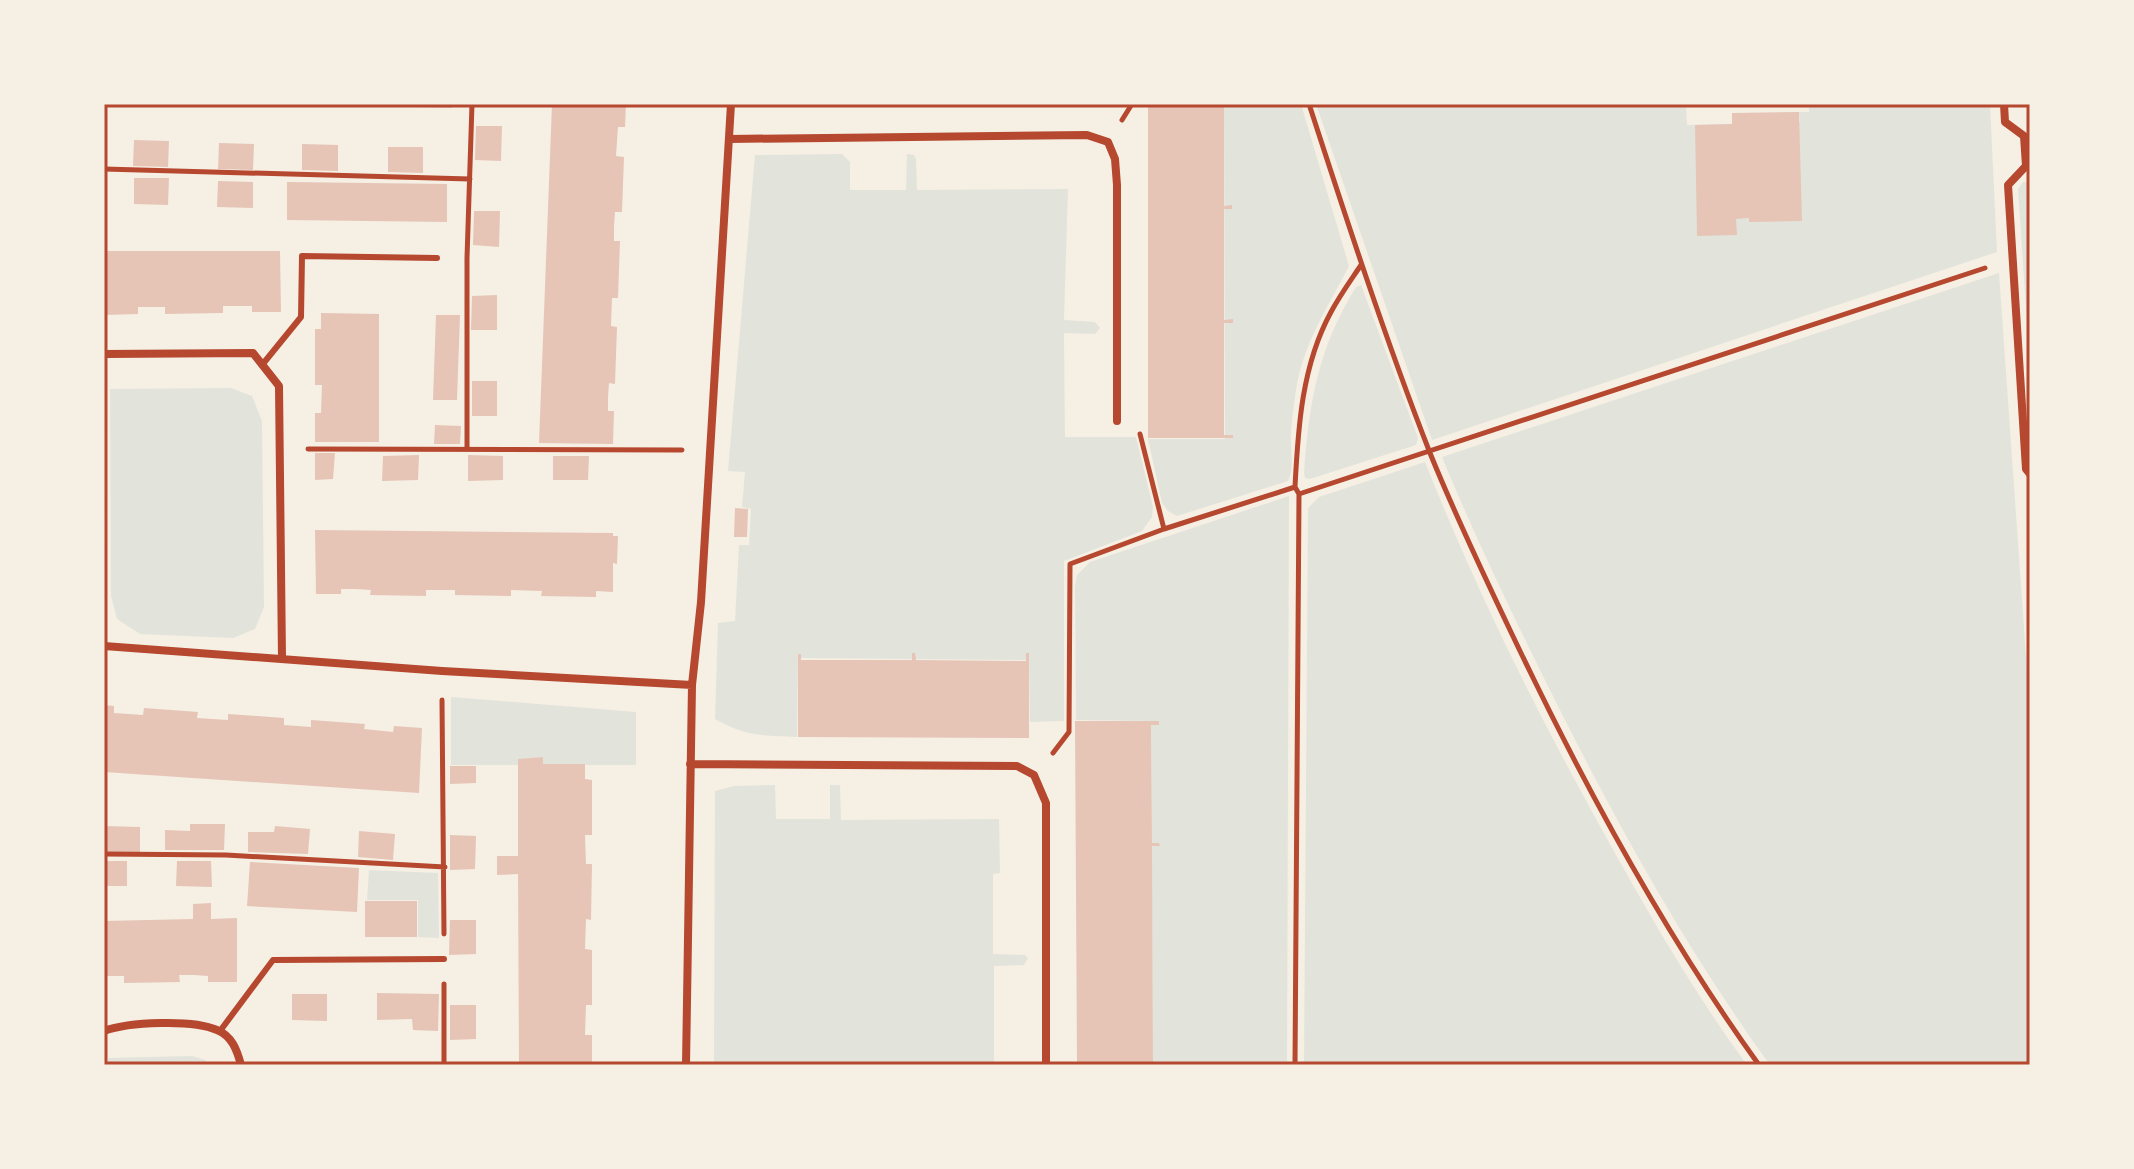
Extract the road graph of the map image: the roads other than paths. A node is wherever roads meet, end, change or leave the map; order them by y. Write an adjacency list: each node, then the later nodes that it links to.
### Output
1 (731, 104): 4 (street)
2 (2004, 104): 3 (street)
3 (2027, 134): 5 (street)
4 (729, 139): 10 (street); 14 (street)
5 (2028, 155): 6 (street)
6 (2028, 168): 11 (street)
7 (437, 258): 9 (lane)
8 (104, 354): 9 (street)
9 (262, 365): 13 (street)
10 (1117, 421)
11 (2030, 474)
12 (104, 646): 13 (street)
13 (282, 659): 14 (street)
14 (692, 685): 15 (street)
15 (690, 764): 19 (street); 21 (street)
16 (444, 959): 18 (lane)
17 (104, 1031): 18 (street)
18 (220, 1031): 20 (street)
19 (1046, 1063)
20 (241, 1065)
21 (686, 1065)

